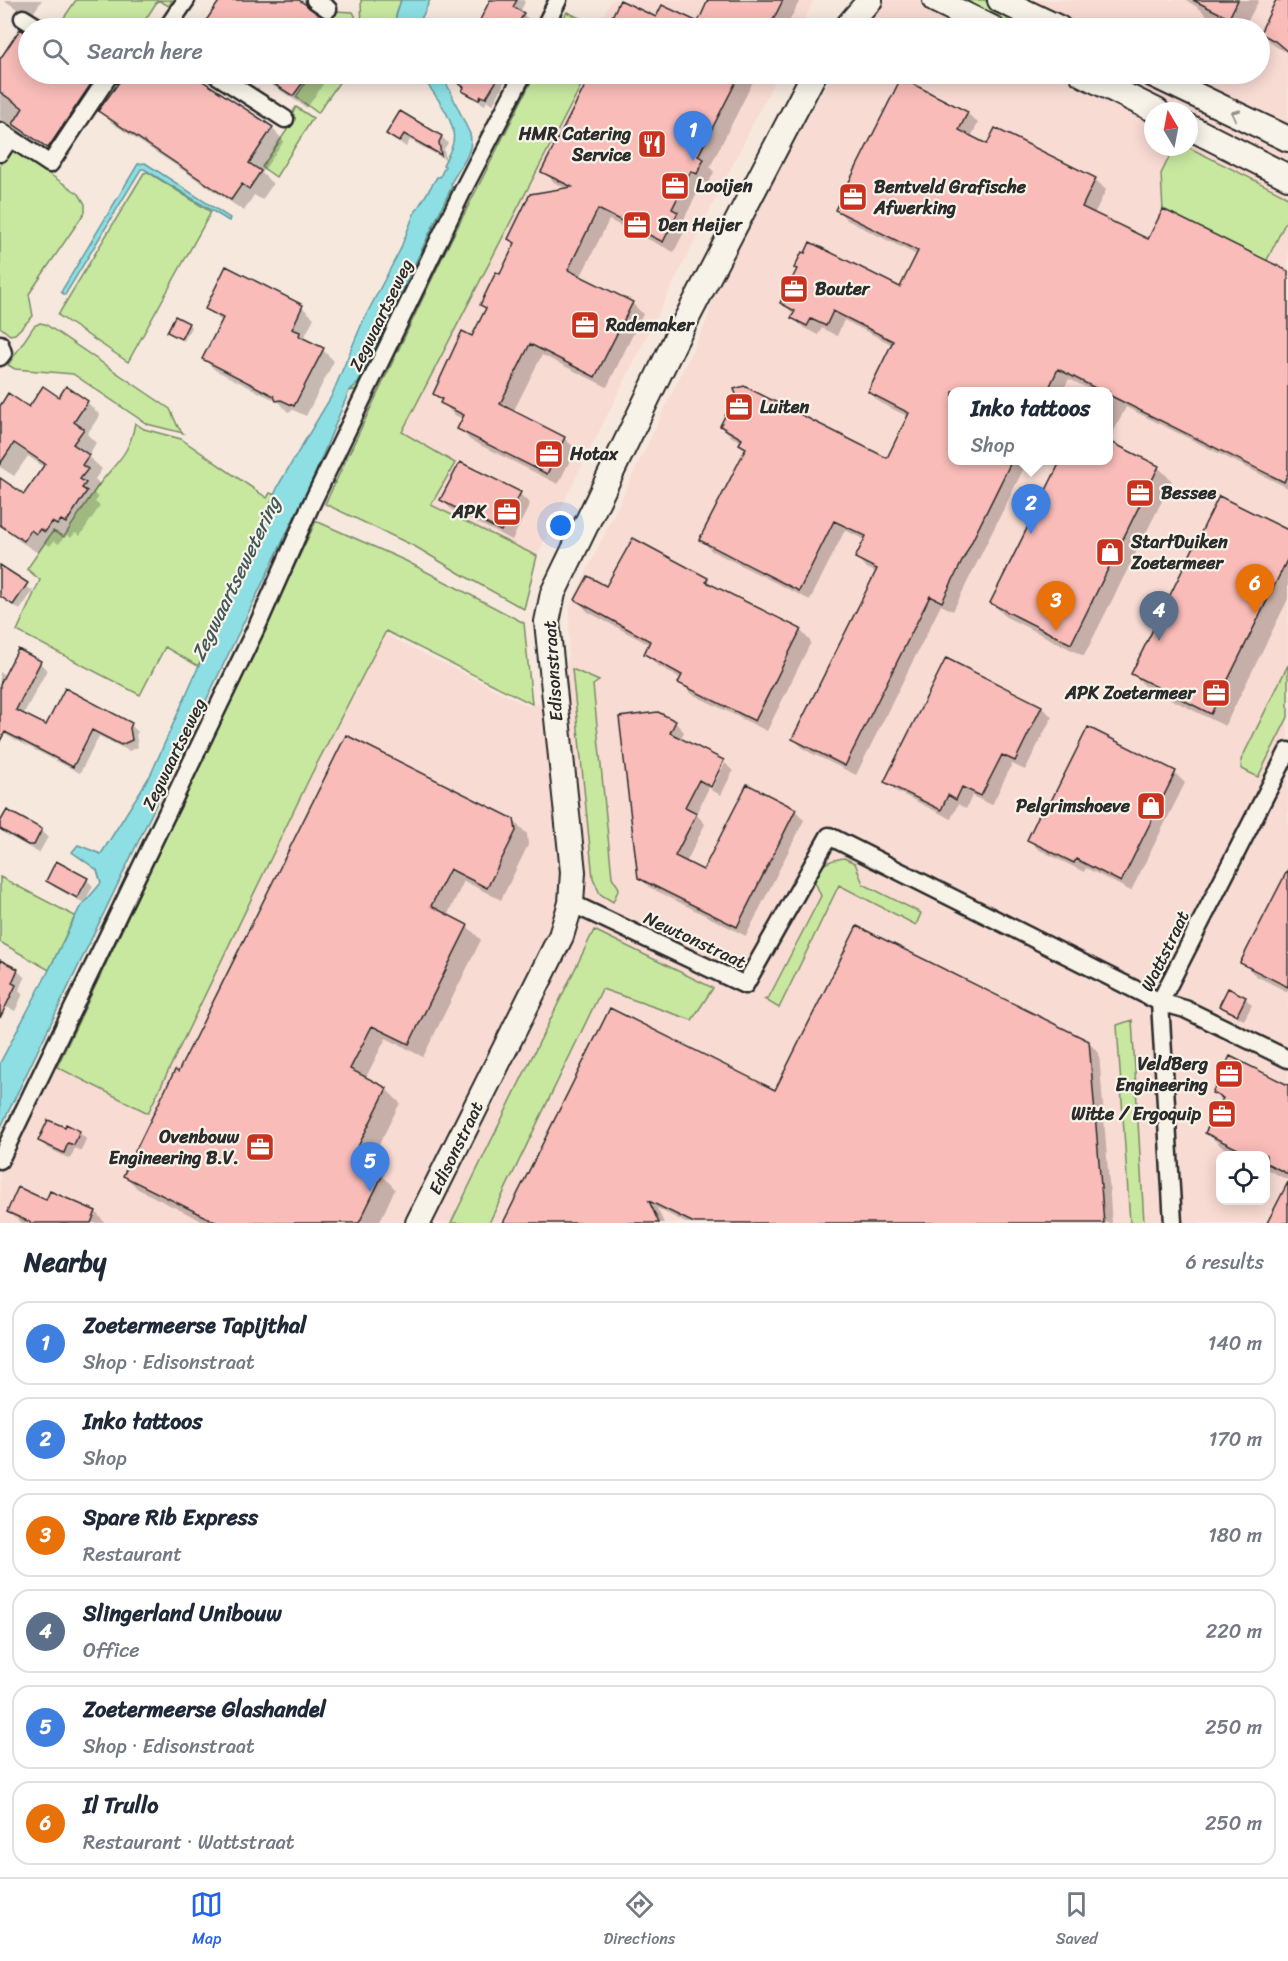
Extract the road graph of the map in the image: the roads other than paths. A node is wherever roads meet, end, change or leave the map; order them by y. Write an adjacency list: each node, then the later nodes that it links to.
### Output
1 (186, 0): 7 (street)
2 (558, 0): 8 (street)
3 (846, 0): 9 (street)
4 (870, 0): 10 (street)
5 (935, 0): 11 (street)
6 (1000, 0): 12 (street)
7 (174, 18)
8 (549, 18)
9 (838, 18)
10 (855, 18)
11 (972, 18)
12 (1038, 18)
13 (102, 84): 22 (street)
14 (231, 84): 20 (street)
15 (518, 84): 32 (street, Zegwaartseweg)
16 (809, 84): 29 (street, Edisonstraat)
17 (1102, 84): 19 (street)
18 (1173, 84): 23 (street, one-way to 18)
19 (1144, 105)
20 (285, 119)
21 (1198, 131): 25 (street)
22 (5, 134): 24 (street)
23 (1288, 139)
24 (0, 153)
25 (1287, 173)
26 (0, 344): 27 (street)
27 (0, 357)
28 (1288, 751): 30 (street, Wattstraat)
29 (571, 903): 30 (street, Newtonstraat); 33 (street, Edisonstraat)
30 (1160, 1002): 31 (street); 34 (street, Wattstraat)
31 (1288, 1059)
32 (0, 1160)
33 (418, 1223)
34 (1173, 1223)

